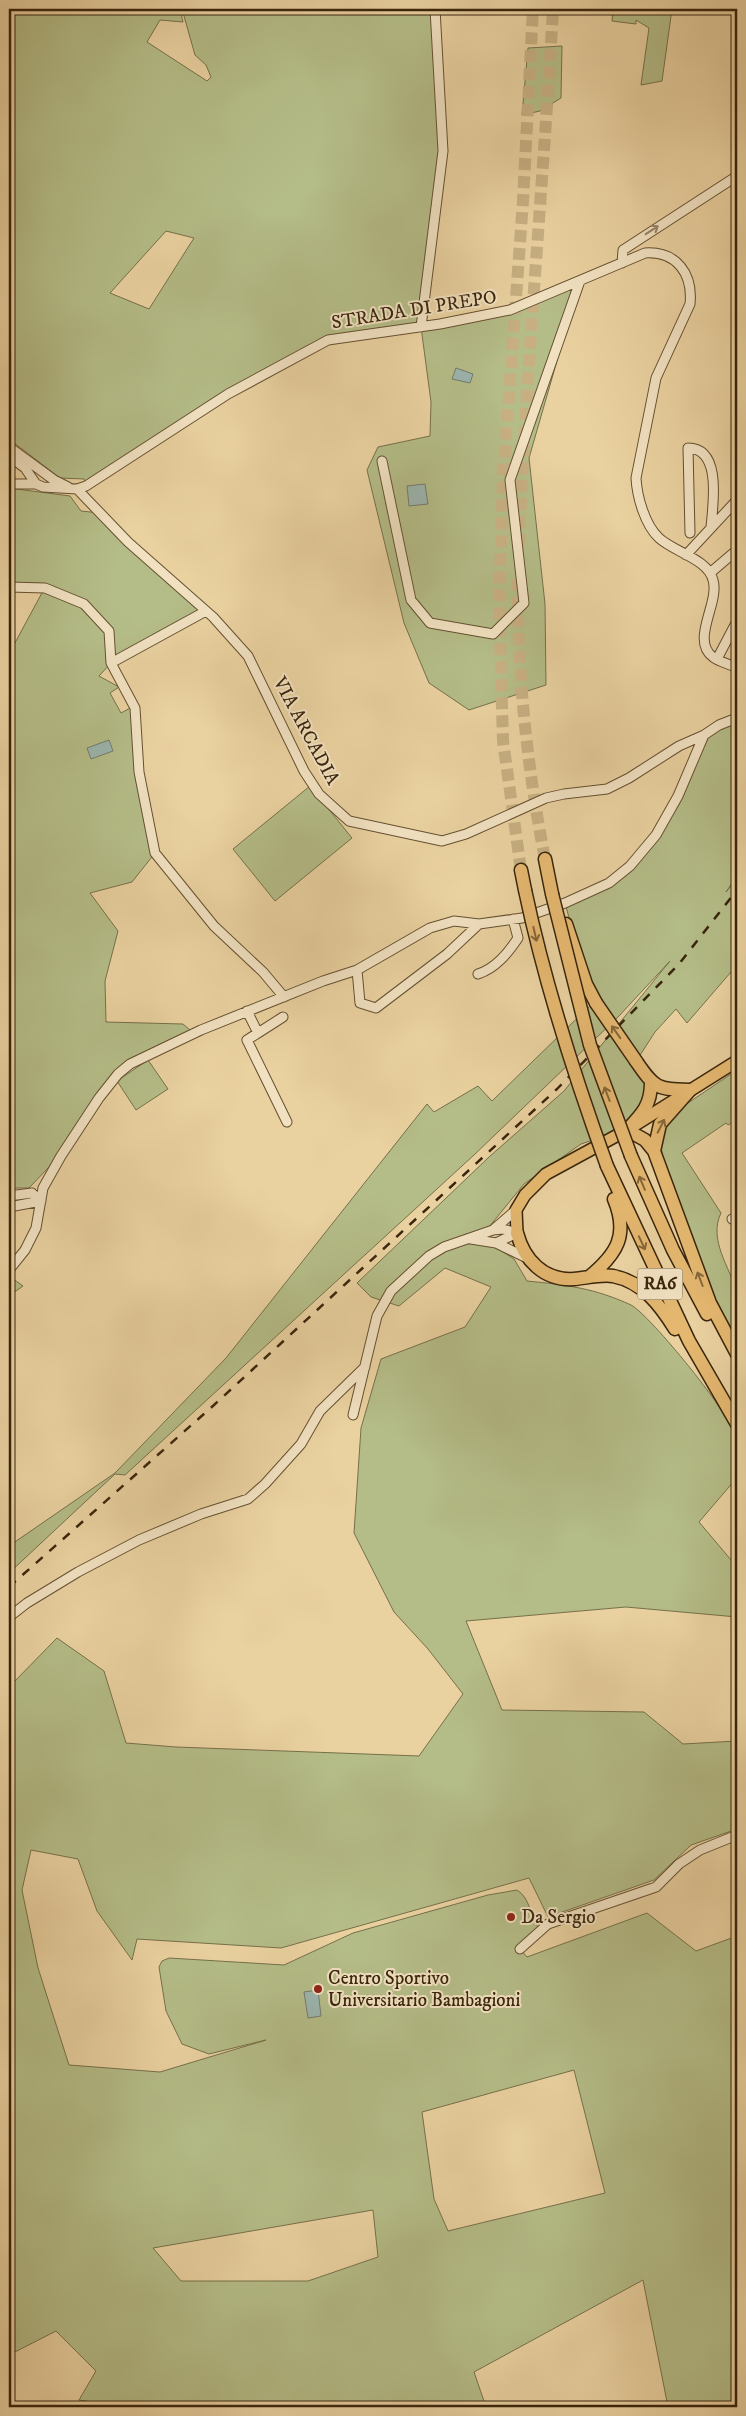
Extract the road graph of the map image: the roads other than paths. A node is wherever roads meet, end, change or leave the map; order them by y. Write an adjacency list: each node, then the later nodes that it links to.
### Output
1 (435, 9): 5 (street)
2 (737, 176): 3 (street, one-way to 2)
3 (622, 263): 4 (street, STRADA DI PREPO); 17 (street, STRADA DI PREPO)
4 (580, 282): 5 (street, STRADA DI PREPO); 8 (street)
5 (421, 327): 12 (street, STRADA DI PREPO)
6 (9, 447): 9 (street, VIA ARCADIA)
7 (9, 456): 11 (street)
8 (382, 461)
9 (40, 470): 11 (street); 12 (street, VIA ARCADIA)
10 (9, 484): 11 (street)
11 (36, 484): 12 (street)
12 (74, 489): 20 (street, VIA ARCADIA)
13 (737, 500): 14 (street)
14 (711, 527): 15 (street); 17 (street)
15 (690, 533)
16 (737, 550): 18 (street)
17 (686, 555): 18 (street, STRADA DI PREPO)
18 (710, 573): 22 (street)
19 (9, 587): 23 (street)
20 (206, 611): 23 (street); 26 (street, VIA ARCADIA)
21 (737, 621): 22 (street)
22 (717, 659): 24 (street)
23 (111, 663): 34 (street)
24 (737, 668)
25 (737, 718): 26 (street, VIA ARCADIA)
26 (704, 735): 30 (street)
27 (545, 859): 29 (highway, RA6)
28 (521, 870): 44 (highway, RA6, one-way to 44, bridge)
29 (551, 888): 39 (highway, one-way to 29, bridge); 57 (highway, RA6, one-way to 29, bridge)
30 (513, 919): 31 (street); 33 (street)
31 (479, 924): 32 (street); 32 (street)
32 (357, 970): 34 (street)
33 (478, 974)
34 (284, 997): 35 (street)
35 (247, 1012): 37 (street); 46 (street)
36 (283, 1017): 37 (street)
37 (258, 1033): 41 (street)
38 (737, 1061): 40 (main road)
39 (651, 1083): 40 (highway); 42 (highway)
40 (690, 1090): 42 (main road); 43 (highway, one-way to 40)
41 (287, 1122)
42 (627, 1130): 43 (highway); 48 (main road)
43 (654, 1151): 56 (highway, one-way to 43)
44 (604, 1168): 55 (highway); 59 (highway, RA6, one-way to 59)
45 (9, 1196): 46 (street)
46 (41, 1201): 47 (street); 54 (street)
47 (9, 1207)
48 (516, 1210): 49 (street); 50 (main road)
49 (493, 1230): 50 (street); 51 (street)
50 (517, 1233): 52 (street); 53 (highway)
51 (471, 1239): 52 (street); 58 (street)
52 (496, 1243): 53 (street)
53 (528, 1258): 55 (highway)
54 (9, 1270)
55 (588, 1277): 59 (highway)
56 (737, 1354)
57 (737, 1365)
58 (365, 1367): 60 (street); 62 (street)
59 (721, 1397): 61 (highway, RA6)
60 (353, 1416)
61 (737, 1424)
62 (9, 1617)
63 (737, 1835): 64 (street)
64 (520, 1949)

